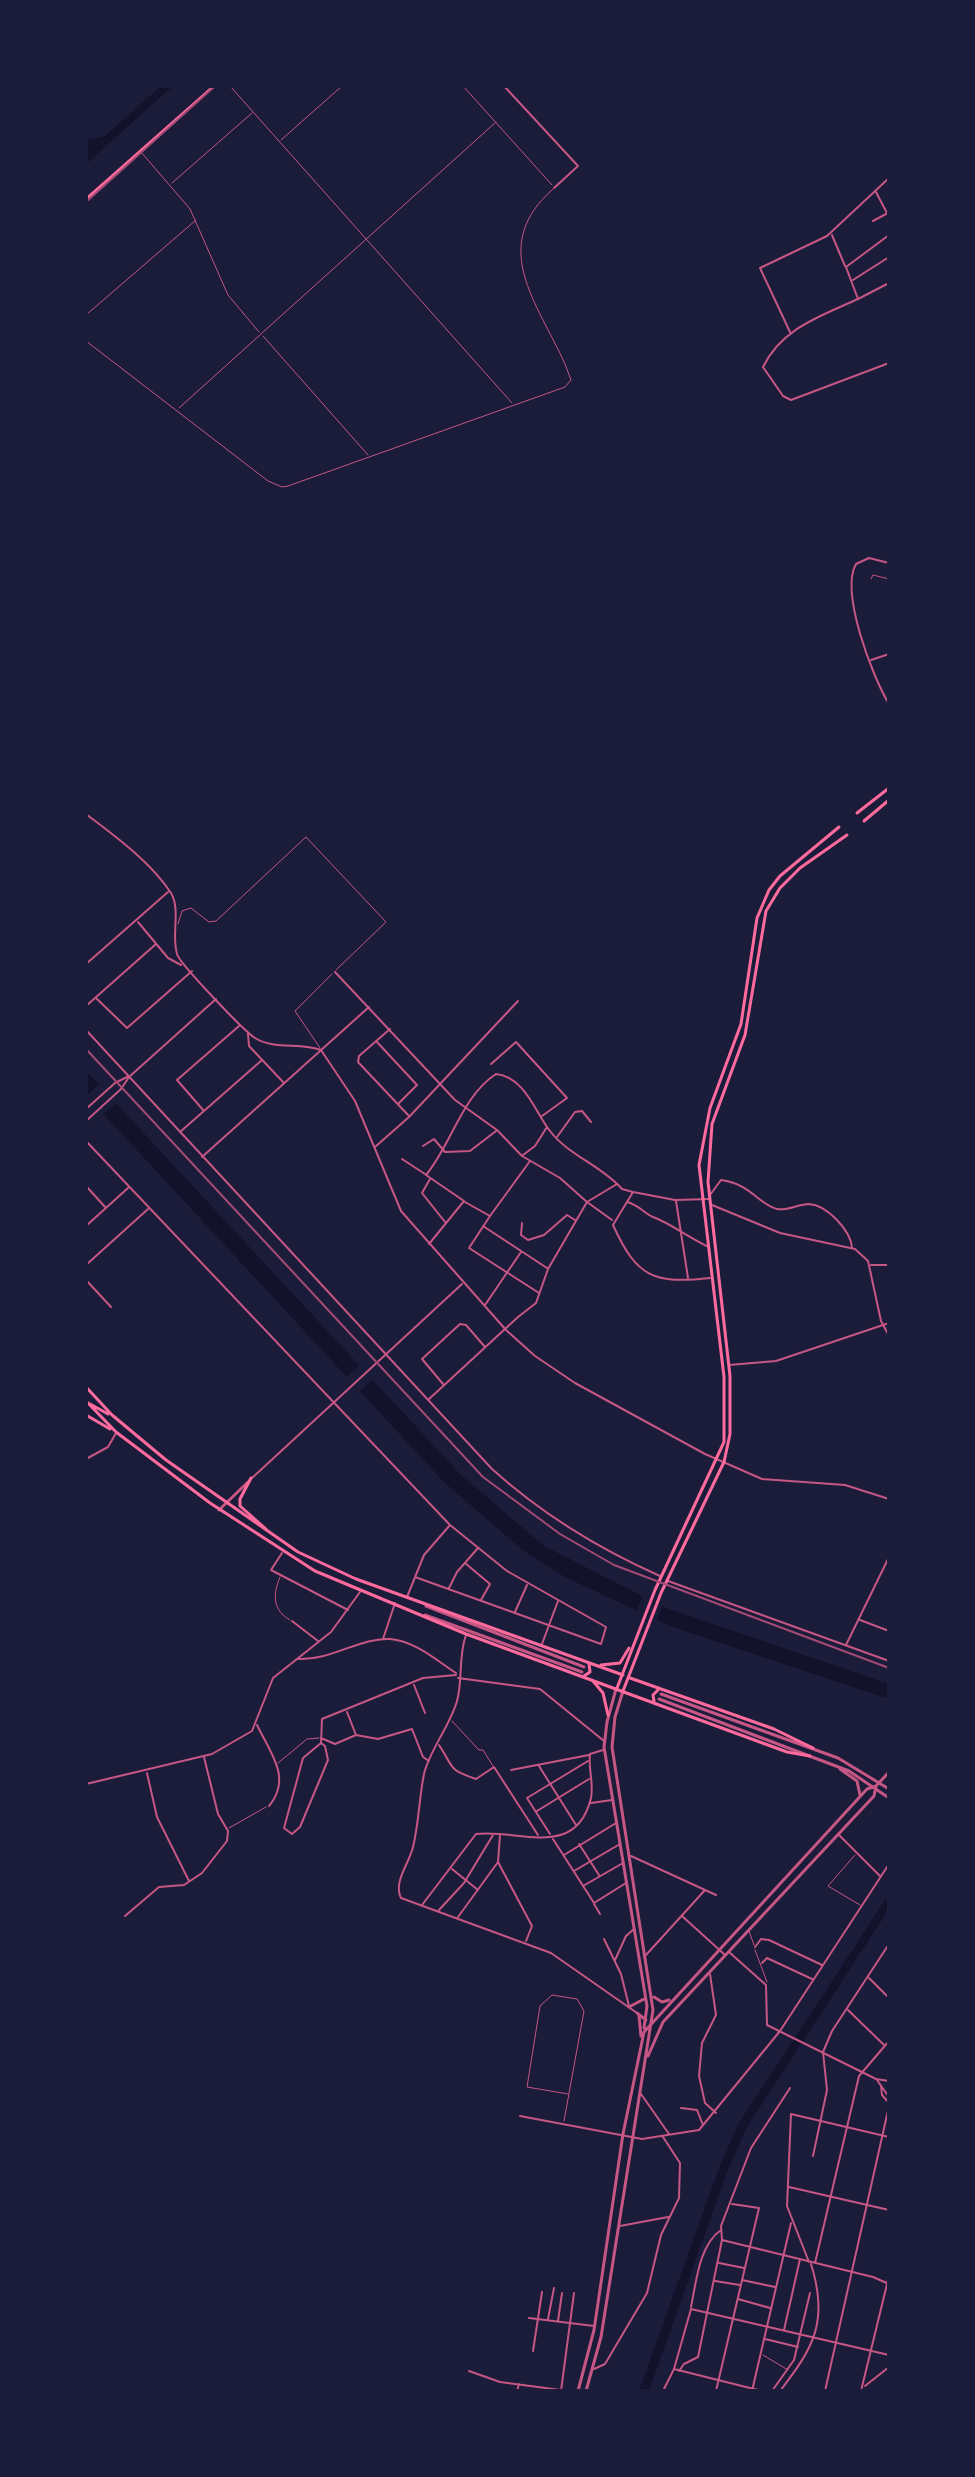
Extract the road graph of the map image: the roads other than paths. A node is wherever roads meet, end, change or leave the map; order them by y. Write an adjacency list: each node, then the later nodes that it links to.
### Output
1 (214, 86): 9 (main road)
2 (230, 86): 6 (lane)
3 (342, 86): 8 (lane)
4 (463, 86): 7 (lane)
5 (504, 86): 12 (street)
6 (253, 112): 8 (lane); 11 (lane)
7 (496, 122): 12 (lane); 20 (lane)
8 (280, 141): 20 (lane)
9 (140, 150): 11 (lane); 14 (main road)
10 (889, 178): 13 (street)
11 (170, 185): 16 (lane)
12 (554, 188): 31 (lane)
13 (876, 191): 15 (street); 18 (street)
14 (86, 199)
15 (888, 215): 17 (street)
16 (196, 220): 26 (lane); 28 (lane)
17 (873, 221)
18 (831, 233): 22 (street); 27 (street)
19 (889, 235): 22 (street)
20 (367, 239): 28 (lane); 31 (lane)
21 (889, 257): 23 (street)
22 (846, 267): 23 (street)
23 (851, 281): 25 (street)
24 (889, 283): 25 (street)
25 (858, 299): 27 (street)
26 (86, 315)
27 (790, 332): 30 (street)
28 (261, 334): 32 (lane); 33 (lane)
29 (86, 341): 32 (lane)
30 (889, 363)
31 (513, 405): 33 (lane)
32 (177, 409): 33 (lane)
33 (369, 457)
34 (889, 563): 38 (street)
35 (871, 579): 36 (lane)
36 (889, 579)
37 (889, 654): 38 (street)
38 (870, 661): 39 (street)
39 (889, 704)
40 (889, 788): 42 (main road)
41 (889, 799): 44 (main road)
42 (857, 813)
43 (86, 814): 47 (street)
44 (864, 821)
45 (839, 827): 97 (main road)
46 (847, 835): 99 (main road)
47 (169, 891): 48 (street); 49 (street)
48 (137, 921): 50 (street); 51 (street)
49 (174, 926): 52 (street); 54 (lane)
50 (156, 944): 52 (street); 55 (street)
51 (86, 964)
52 (183, 966): 53 (street)
53 (192, 971): 55 (street); 56 (street)
54 (335, 972): 59 (street); 65 (lane)
55 (96, 998): 58 (street)
56 (216, 998): 60 (street); 68 (street)
57 (518, 1001): 70 (street)
58 (86, 1006)
59 (370, 1006): 61 (street); 65 (street)
60 (240, 1024): 63 (street); 74 (street)
61 (390, 1029): 64 (street); 70 (street)
62 (86, 1030): 68 (street)
63 (248, 1033): 65 (street); 66 (street)
64 (376, 1041): 71 (street); 71 (street)
65 (321, 1050): 69 (street); 85 (street)
66 (262, 1060): 69 (street); 74 (street)
67 (491, 1064): 76 (street)
68 (129, 1077): 72 (street); 77 (street); 81 (street)
69 (284, 1083): 88 (street)
70 (439, 1083): 73 (street); 75 (street)
71 (397, 1104): 75 (street)
72 (86, 1109)
73 (466, 1109): 76 (street); 80 (street); 86 (street)
74 (204, 1111): 81 (street)
75 (409, 1117): 85 (street)
76 (541, 1117): 79 (street)
77 (86, 1121)
78 (591, 1122): 82 (street)
79 (547, 1127): 82 (street); 87 (street)
80 (497, 1130): 86 (street); 87 (street)
81 (179, 1133): 88 (street)
82 (557, 1138): 93 (street)
83 (86, 1141): 95 (street)
84 (423, 1146): 86 (street)
85 (374, 1148): 113 (street)
86 (445, 1152): 91 (street)
87 (522, 1156): 90 (street)
88 (202, 1157): 134 (street)
89 (402, 1159): 91 (street)
90 (530, 1160): 101 (street); 105 (street)
91 (426, 1175): 92 (street)
92 (431, 1178): 100 (street); 108 (street)
93 (617, 1183): 96 (street); 101 (street)
94 (86, 1186): 103 (street)
95 (129, 1187): 103 (street); 104 (street)
96 (633, 1192): 98 (street); 102 (street)
97 (701, 1197): 98 (street); 99 (street); 114 (main road)
98 (675, 1200): 112 (street)
99 (710, 1200): 115 (street); 115 (street); 135 (main road)
100 (464, 1201): 105 (street); 108 (street)
101 (587, 1202): 106 (street); 107 (street)
102 (627, 1202): 106 (street); 112 (street)
103 (106, 1208): 110 (street)
104 (149, 1208): 117 (street); 140 (street)
105 (490, 1216): 111 (street)
106 (613, 1220): 123 (street)
107 (576, 1221): 109 (street); 120 (street)
108 (446, 1223): 113 (street)
109 (522, 1223)
110 (86, 1226)
111 (483, 1226): 116 (street); 121 (street)
112 (681, 1234): 114 (street); 123 (street)
113 (428, 1245): 125 (street)
114 (710, 1248): 122 (main road)
115 (852, 1248): 118 (street)
116 (521, 1252): 120 (street); 121 (street)
117 (86, 1265)
118 (870, 1265): 119 (street); 130 (street)
119 (889, 1265)
120 (548, 1269): 126 (street)
121 (508, 1274): 126 (street); 127 (street)
122 (713, 1277): 123 (street); 135 (main road)
123 (688, 1279)
124 (86, 1280): 128 (street)
125 (463, 1283): 127 (street); 134 (street)
126 (540, 1294): 131 (street)
127 (484, 1306): 131 (street)
128 (111, 1307)
129 (889, 1323): 130 (street)
130 (883, 1325): 132 (street); 135 (street)
131 (506, 1330): 133 (street); 145 (street)
132 (889, 1336)
133 (485, 1347): 136 (street); 136 (street)
134 (387, 1355): 138 (street); 140 (street)
135 (726, 1365): 145 (main road); 146 (main road)
136 (444, 1385): 138 (street)
137 (86, 1387): 142 (main road)
138 (427, 1400): 158 (street)
139 (86, 1402): 142 (main road); 143 (main road)
140 (333, 1404): 147 (street); 151 (street)
141 (86, 1415): 143 (main road)
142 (112, 1415): 149 (main road)
143 (116, 1432): 144 (street); 150 (main road)
144 (86, 1459)
145 (717, 1459): 146 (street); 158 (main road)
146 (724, 1462): 148 (street); 160 (main road)
147 (251, 1478): 149 (street); 152 (main road)
148 (889, 1499)
149 (224, 1504): 150 (street); 152 (main road)
150 (219, 1510): 154 (main road)
151 (450, 1525): 153 (street); 159 (street)
152 (275, 1537): 164 (main road)
153 (478, 1548): 156 (street); 161 (street)
154 (282, 1553): 157 (street); 163 (main road)
155 (889, 1557): 172 (street)
156 (465, 1563): 162 (street); 165 (street)
157 (281, 1576): 169 (street); 173 (lane)
158 (661, 1576): 179 (main road)
159 (415, 1577): 162 (street); 164 (street)
160 (667, 1580): 181 (street); 189 (main road)
161 (527, 1584): 166 (street); 170 (street)
162 (448, 1589): 165 (street)
163 (360, 1591): 167 (main road); 169 (street)
164 (406, 1598): 168 (main road)
165 (481, 1601): 170 (street)
166 (558, 1601): 174 (street); 174 (street)
167 (395, 1603): 171 (main road); 177 (street)
168 (426, 1606): 180 (main road); 186 (street)
169 (349, 1610): 178 (street)
170 (515, 1613): 174 (street)
171 (425, 1615): 176 (main road); 186 (street)
172 (859, 1620): 175 (street); 181 (street)
173 (292, 1621): 178 (street)
174 (549, 1625): 180 (street)
175 (889, 1630)
176 (466, 1634): 186 (main road); 188 (street)
177 (383, 1640): 182 (street); 188 (street)
178 (318, 1642): 182 (street)
179 (633, 1642): 185 (main road); 187 (main road)
180 (542, 1645): 183 (main road)
181 (846, 1645): 184 (street)
182 (297, 1659): 200 (street)
183 (586, 1661): 185 (main road); 186 (main road)
184 (889, 1661)
185 (598, 1665): 187 (main road)
186 (582, 1672): 190 (main road)
187 (622, 1675): 189 (main road); 192 (main road)
188 (457, 1676): 191 (street); 199 (street); 203 (street)
189 (628, 1677): 193 (main road); 194 (main road)
190 (586, 1678): 192 (main road); 198 (main road)
191 (414, 1683): 196 (street); 197 (street)
192 (617, 1688): 193 (main road); 198 (street)
193 (623, 1691): 195 (main road); 245 (street)
194 (662, 1692): 195 (main road); 206 (main road)
195 (658, 1702): 210 (main road)
196 (346, 1710): 201 (street); 202 (street)
197 (425, 1713)
198 (608, 1715): 203 (street)
199 (451, 1719): 205 (street); 215 (lane)
200 (257, 1724): 209 (street); 213 (street)
201 (356, 1735): 202 (street); 212 (street)
202 (321, 1738): 204 (street); 213 (lane)
203 (604, 1742): 207 (street)
204 (321, 1743): 204 (street)
205 (439, 1745): 212 (street); 215 (street)
206 (813, 1748): 221 (street)
207 (604, 1749): 208 (street); 228 (street)
208 (590, 1754): 211 (street); 214 (street)
209 (204, 1756): 218 (street); 235 (street)
210 (810, 1756): 216 (street)
211 (589, 1760): 220 (street); 223 (street)
212 (430, 1762): 262 (street)
213 (278, 1763): 230 (street)
214 (538, 1765): 217 (street); 223 (street)
215 (494, 1767): 239 (street)
216 (837, 1767): 224 (street); 232 (street)
217 (511, 1770)
218 (147, 1771): 222 (street); 255 (street)
219 (889, 1772): 221 (street)
220 (590, 1778): 226 (street); 229 (street)
221 (880, 1782): 224 (street); 225 (street)
222 (86, 1784)
223 (550, 1784): 226 (street); 231 (street)
224 (876, 1786): 227 (street); 232 (street); 236 (street)
225 (889, 1789)
226 (559, 1798): 231 (street); 234 (street)
227 (889, 1798)
228 (613, 1799): 229 (street); 233 (street)
229 (589, 1803): 234 (street)
230 (269, 1806): 235 (lane)
231 (536, 1812): 240 (street)
232 (843, 1815): 275 (street)
233 (617, 1822): 241 (street); 242 (street)
234 (576, 1826): 240 (street)
235 (227, 1829): 255 (street)
236 (839, 1834): 243 (street); 270 (street)
237 (493, 1835): 238 (street); 250 (street); 254 (street)
238 (500, 1835): 239 (street); 247 (street)
239 (539, 1836): 240 (street)
240 (552, 1837): 244 (street)
241 (621, 1843): 246 (street); 248 (street)
242 (579, 1844): 244 (street); 246 (street)
243 (857, 1853): 253 (street); 263 (lane)
244 (564, 1855): 251 (street)
245 (630, 1855): 258 (street); 277 (street)
246 (590, 1861): 251 (street); 252 (street)
247 (498, 1862): 259 (street); 272 (street)
248 (624, 1863): 252 (street); 256 (street)
249 (889, 1864): 253 (street)
250 (451, 1869): 254 (street); 262 (street)
251 (574, 1871): 257 (street)
252 (600, 1876): 257 (street)
253 (881, 1876): 263 (street)
254 (466, 1879): 259 (street); 264 (street)
255 (190, 1881): 267 (street)
256 (627, 1883): 261 (street); 269 (street)
257 (583, 1886): 261 (street)
258 (705, 1890): 260 (street); 266 (street)
259 (479, 1891): 268 (street)
260 (716, 1895)
261 (594, 1903): 265 (street)
262 (421, 1905): 264 (street)
263 (861, 1906): 280 (street)
264 (438, 1911): 268 (street)
265 (600, 1914)
266 (682, 1915): 275 (street); 277 (street)
267 (125, 1916)
268 (457, 1918): 272 (street)
269 (635, 1929): 278 (street); 286 (street)
270 (749, 1930): 274 (lane); 276 (street)
271 (604, 1939): 278 (street)
272 (526, 1943): 289 (street)
273 (889, 1944): 282 (street)
274 (755, 1947): 279 (lane); 280 (street)
275 (718, 1949): 276 (street); 287 (street)
276 (727, 1954): 281 (street); 284 (street)
277 (646, 1955): 285 (street)
278 (615, 1960): 289 (street)
279 (762, 1963): 283 (street); 284 (lane)
280 (823, 1965): 283 (street)
281 (710, 1973): 292 (street); 309 (street)
282 (868, 1977): 288 (street); 290 (street)
283 (813, 1980): 294 (street)
284 (766, 1985): 294 (street)
285 (652, 1993): 287 (street); 293 (street)
286 (645, 1995): 289 (street); 293 (street)
287 (672, 1998): 293 (street)
288 (889, 1998)
289 (629, 2007): 291 (street)
290 (847, 2009): 297 (street); 298 (street)
291 (637, 2013): 293 (street); 295 (street)
292 (668, 2018): 293 (street); 299 (street)
293 (650, 2020): 295 (street); 299 (street)
294 (782, 2032): 298 (street); 309 (street)
295 (641, 2040): 316 (street)
296 (889, 2041): 297 (street)
297 (885, 2046): 300 (street)
298 (823, 2052): 300 (street); 311 (street)
299 (645, 2067): 304 (street)
300 (862, 2072): 302 (street); 315 (street)
301 (889, 2080): 302 (street); 305 (street)
302 (882, 2083): 305 (street); 307 (street)
303 (790, 2088): 324 (street)
304 (641, 2093): 317 (street); 318 (street)
305 (886, 2093): 307 (street)
306 (568, 2094): 306 (lane); 312 (lane)
307 (889, 2102): 313 (street)
308 (681, 2108): 314 (street)
309 (716, 2113): 314 (street)
310 (520, 2116): 312 (street)
311 (820, 2121): 315 (street); 321 (street); 322 (street)
312 (564, 2124): 316 (street)
313 (888, 2125): 320 (street)
314 (704, 2126): 317 (street)
315 (848, 2128): 320 (street); 323 (street)
316 (623, 2134): 318 (street); 361 (street)
317 (670, 2135): 319 (street)
318 (633, 2136): 319 (street); 329 (street)
319 (663, 2137): 327 (street)
320 (887, 2137): 325 (street)
321 (813, 2156)
322 (788, 2187): 323 (street); 328 (street)
323 (831, 2197): 325 (street); 337 (street)
324 (731, 2204): 330 (street); 332 (street)
325 (868, 2205): 326 (street); 339 (street)
326 (889, 2210)
327 (670, 2217): 329 (street); 374 (street)
328 (791, 2221): 333 (street); 335 (street)
329 (618, 2226): 374 (street)
330 (721, 2230): 331 (street); 353 (street)
331 (722, 2240): 332 (street); 336 (street)
332 (750, 2247): 333 (street); 338 (street)
333 (783, 2255): 334 (street); 345 (street)
334 (800, 2259): 335 (street); 363 (street)
335 (810, 2262): 337 (street); 365 (street)
336 (718, 2263): 338 (street); 342 (street)
337 (815, 2263): 339 (street)
338 (745, 2268): 341 (street)
339 (853, 2273): 343 (street); 367 (street)
340 (889, 2276): 343 (street)
341 (742, 2280): 344 (street); 345 (street)
342 (715, 2281): 344 (street); 354 (street)
343 (888, 2283): 370 (street)
344 (741, 2285): 351 (street)
345 (776, 2287): 352 (street)
346 (554, 2288): 358 (street)
347 (542, 2292): 356 (street)
348 (562, 2293): 359 (street)
349 (574, 2293): 360 (street)
350 (810, 2293): 364 (street)
351 (738, 2299): 352 (street); 357 (street)
352 (771, 2308): 362 (street)
353 (691, 2309): 354 (street); 375 (street)
354 (709, 2314): 357 (street); 378 (street)
355 (529, 2318): 356 (street)
356 (539, 2319): 358 (street); 369 (street)
357 (733, 2320): 362 (street); 380 (street)
358 (548, 2321): 359 (street)
359 (558, 2322): 360 (street)
360 (570, 2323): 361 (street); 384 (street)
361 (595, 2327): 390 (street)
362 (767, 2327): 363 (street); 366 (street)
363 (783, 2331): 364 (street)
364 (801, 2334): 365 (street); 368 (street)
365 (814, 2337): 367 (street); 396 (street)
366 (764, 2339): 368 (street); 371 (street)
367 (836, 2342): 370 (street); 397 (street)
368 (798, 2347): 376 (street)
369 (533, 2351)
370 (872, 2351): 372 (street); 383 (street)
371 (761, 2354): 376 (lane); 385 (street)
372 (889, 2355)
373 (889, 2367): 383 (street)
374 (594, 2369): 391 (street)
375 (674, 2369): 378 (street); 392 (street)
376 (788, 2370): 395 (street)
377 (469, 2371): 379 (street)
378 (679, 2371): 380 (street)
379 (520, 2383): 381 (street); 386 (street)
380 (718, 2383): 385 (street); 393 (street)
381 (532, 2385): 382 (street); 387 (street)
382 (546, 2386): 384 (street); 388 (street)
383 (862, 2389)
384 (561, 2390): 389 (street)
385 (753, 2390): 394 (street)
386 (517, 2391)
387 (531, 2391)
388 (545, 2391)
389 (568, 2391)
390 (578, 2391)
391 (586, 2391)
392 (663, 2391)
393 (716, 2391)
394 (762, 2391)
395 (772, 2391)
396 (780, 2391)
397 (825, 2391)

